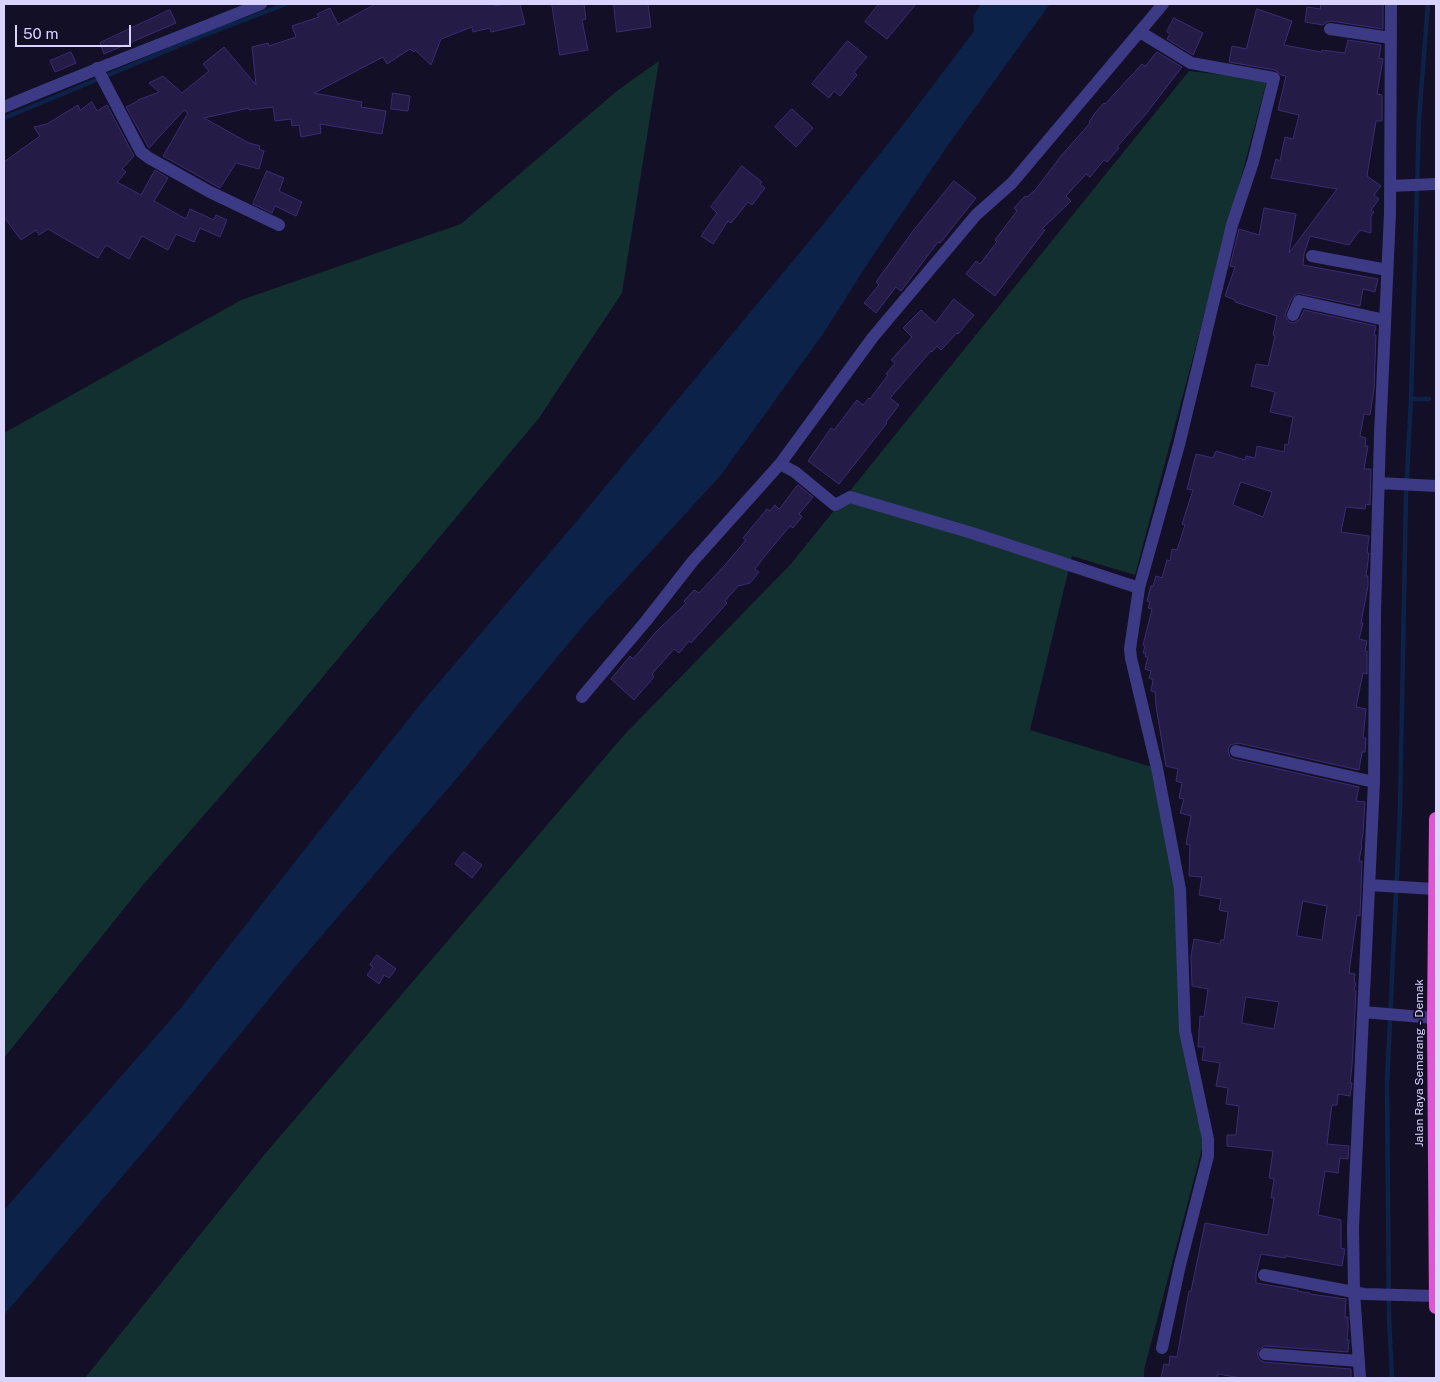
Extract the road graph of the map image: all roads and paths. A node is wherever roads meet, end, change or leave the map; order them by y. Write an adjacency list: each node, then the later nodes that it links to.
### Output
1 (261, 4): 7 (street)
2 (1163, 4): 5 (street)
3 (1392, 4): 6 (street)
4 (1330, 29): 6 (street)
5 (1140, 32): 16 (street); 19 (street)
6 (1391, 38): 10 (street)
7 (97, 68): 8 (street); 11 (street)
8 (4, 107)
9 (1436, 184): 10 (street)
10 (1393, 186): 13 (street)
11 (279, 225)
12 (1312, 256): 13 (street)
13 (1387, 270): 15 (street)
14 (1293, 315): 15 (street)
15 (1385, 320): 17 (street)
16 (780, 464): 19 (street); 20 (street)
17 (1379, 482): 18 (street); 22 (street)
18 (1433, 486)
19 (1138, 588): 32 (street)
20 (582, 697)
21 (1236, 751): 22 (street)
22 (1374, 782): 24 (street)
23 (1436, 819): 25 (highway, Jalan Raya Semarang - Demak)
24 (1375, 885): 25 (street); 26 (street)
25 (1428, 888): 27 (highway, Jalan Raya Semarang - Demak)
26 (1368, 1012): 27 (street); 29 (street)
27 (1434, 1018): 30 (highway, Jalan Raya Semarang - Demak)
28 (1264, 1275): 29 (street)
29 (1359, 1293): 30 (street); 34 (street)
30 (1436, 1296): 31 (highway, Jalan Raya Semarang - Demak)
31 (1436, 1307)
32 (1162, 1348)
33 (1265, 1354): 34 (street)
34 (1359, 1361): 35 (street)
35 (1360, 1378)

